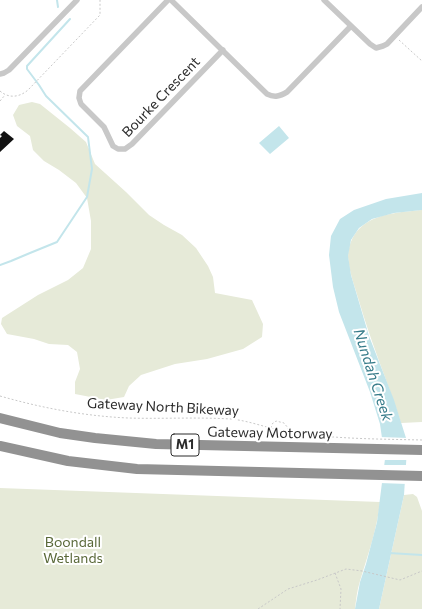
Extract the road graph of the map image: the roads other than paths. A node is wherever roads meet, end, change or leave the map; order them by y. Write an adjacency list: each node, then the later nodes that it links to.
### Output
1 (77, 0): 8 (street)
2 (168, 0): 7 (street, Bourke Crescent)
3 (171, 0): 7 (street)
4 (324, 0): 6 (street)
5 (422, 7): 6 (street)
6 (351, 26): 7 (street)
7 (223, 50)
8 (2, 74)
9 (0, 418): 11 (highway, Gateway Motorway / M1)
10 (0, 446): 12 (highway, M1)
11 (422, 450)
12 (422, 476)

